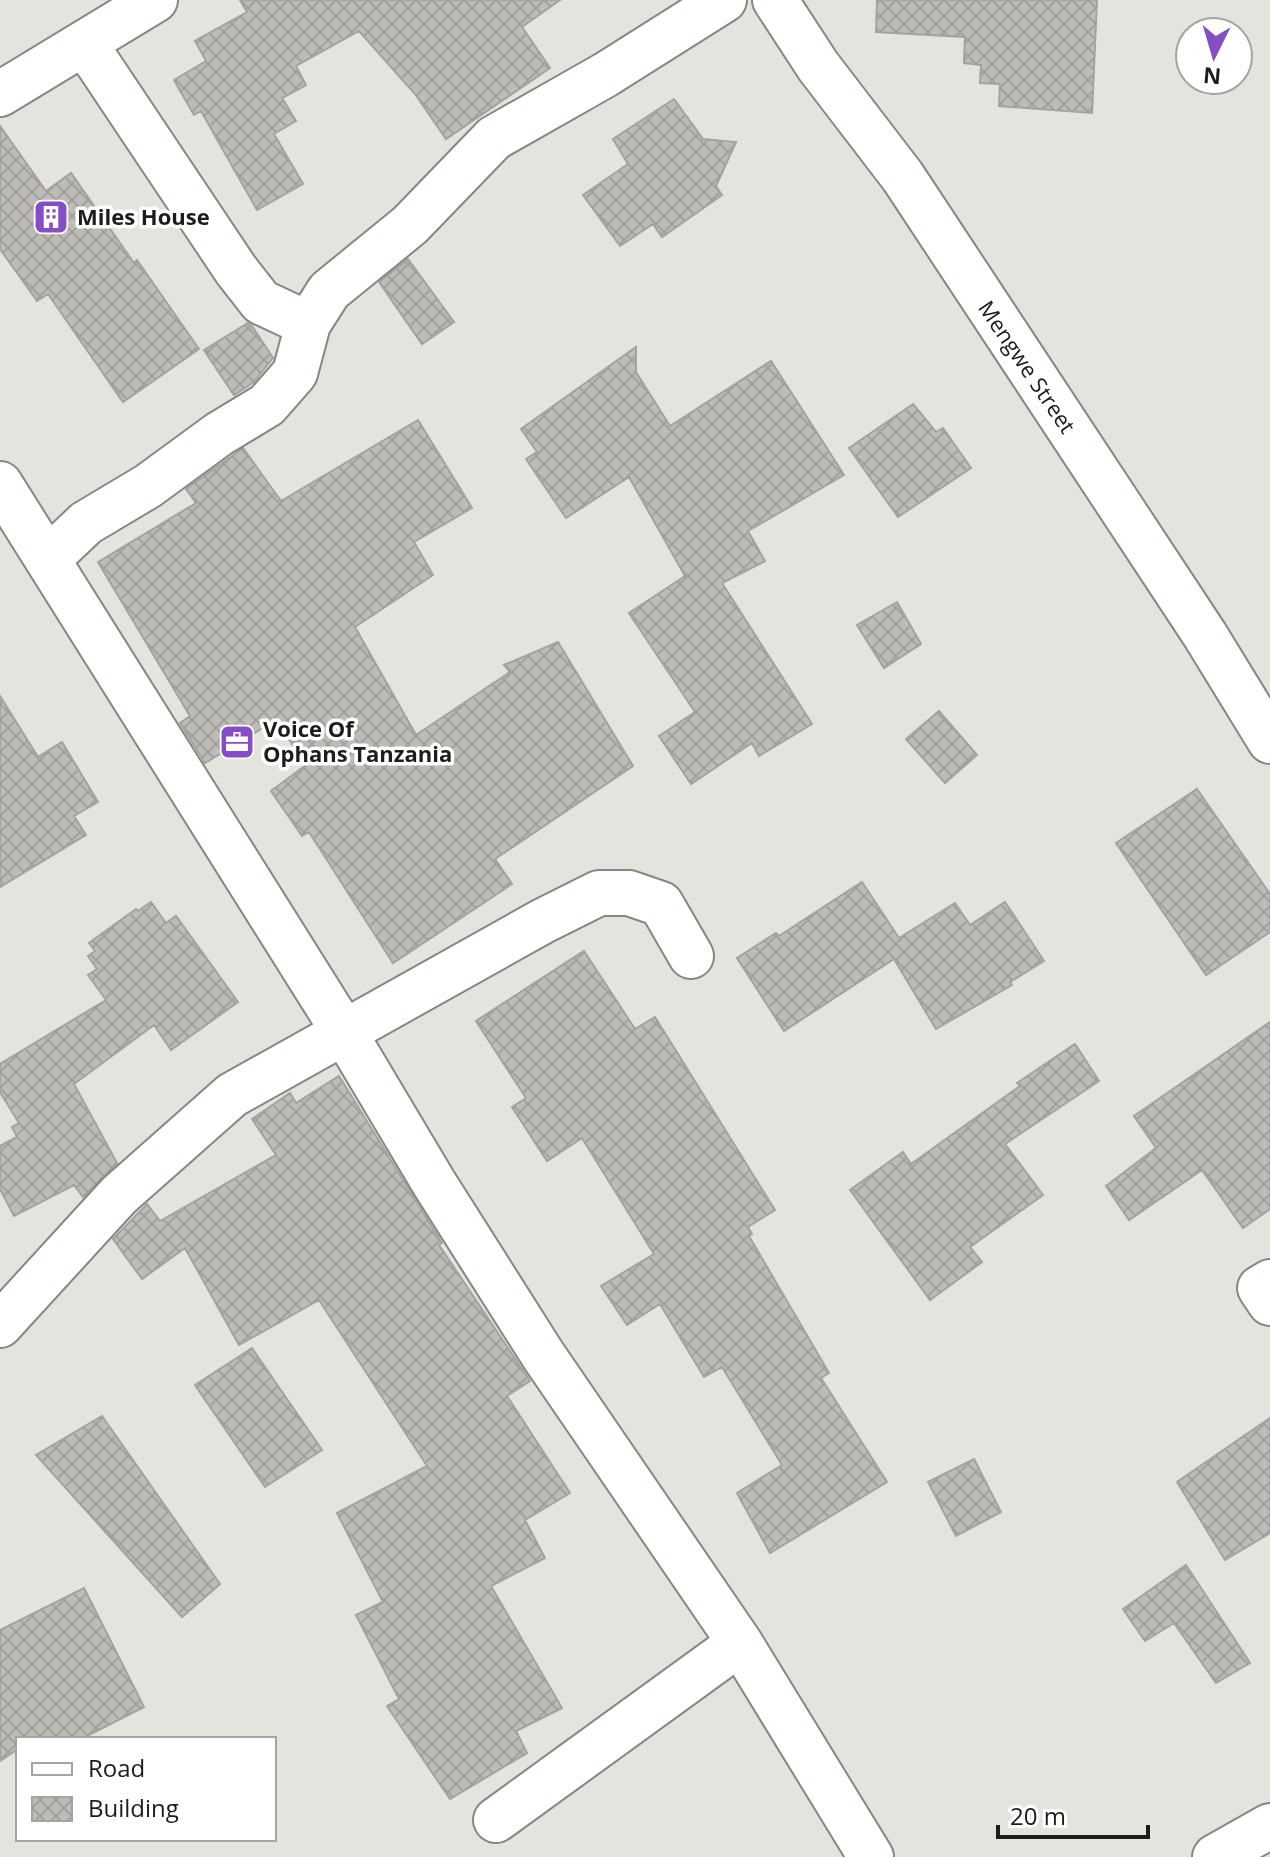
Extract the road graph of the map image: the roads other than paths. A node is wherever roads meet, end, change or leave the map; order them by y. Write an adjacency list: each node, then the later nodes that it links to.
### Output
1 (155, 0): 4 (street)
2 (724, 0): 6 (street)
3 (775, 0): 9 (street, Mengwe Street)
4 (85, 44): 5 (street); 6 (street)
5 (0, 94)
6 (308, 324): 8 (street)
7 (0, 484): 8 (street)
8 (49, 558): 11 (street)
9 (1270, 741)
10 (691, 956): 11 (street)
11 (344, 1032): 14 (street); 15 (street)
12 (1270, 1282): 13 (street)
13 (1270, 1303)
14 (0, 1325)
15 (740, 1643): 16 (street); 18 (street)
16 (496, 1820)
17 (1270, 1826): 19 (street)
18 (871, 1857)
19 (1215, 1857)

